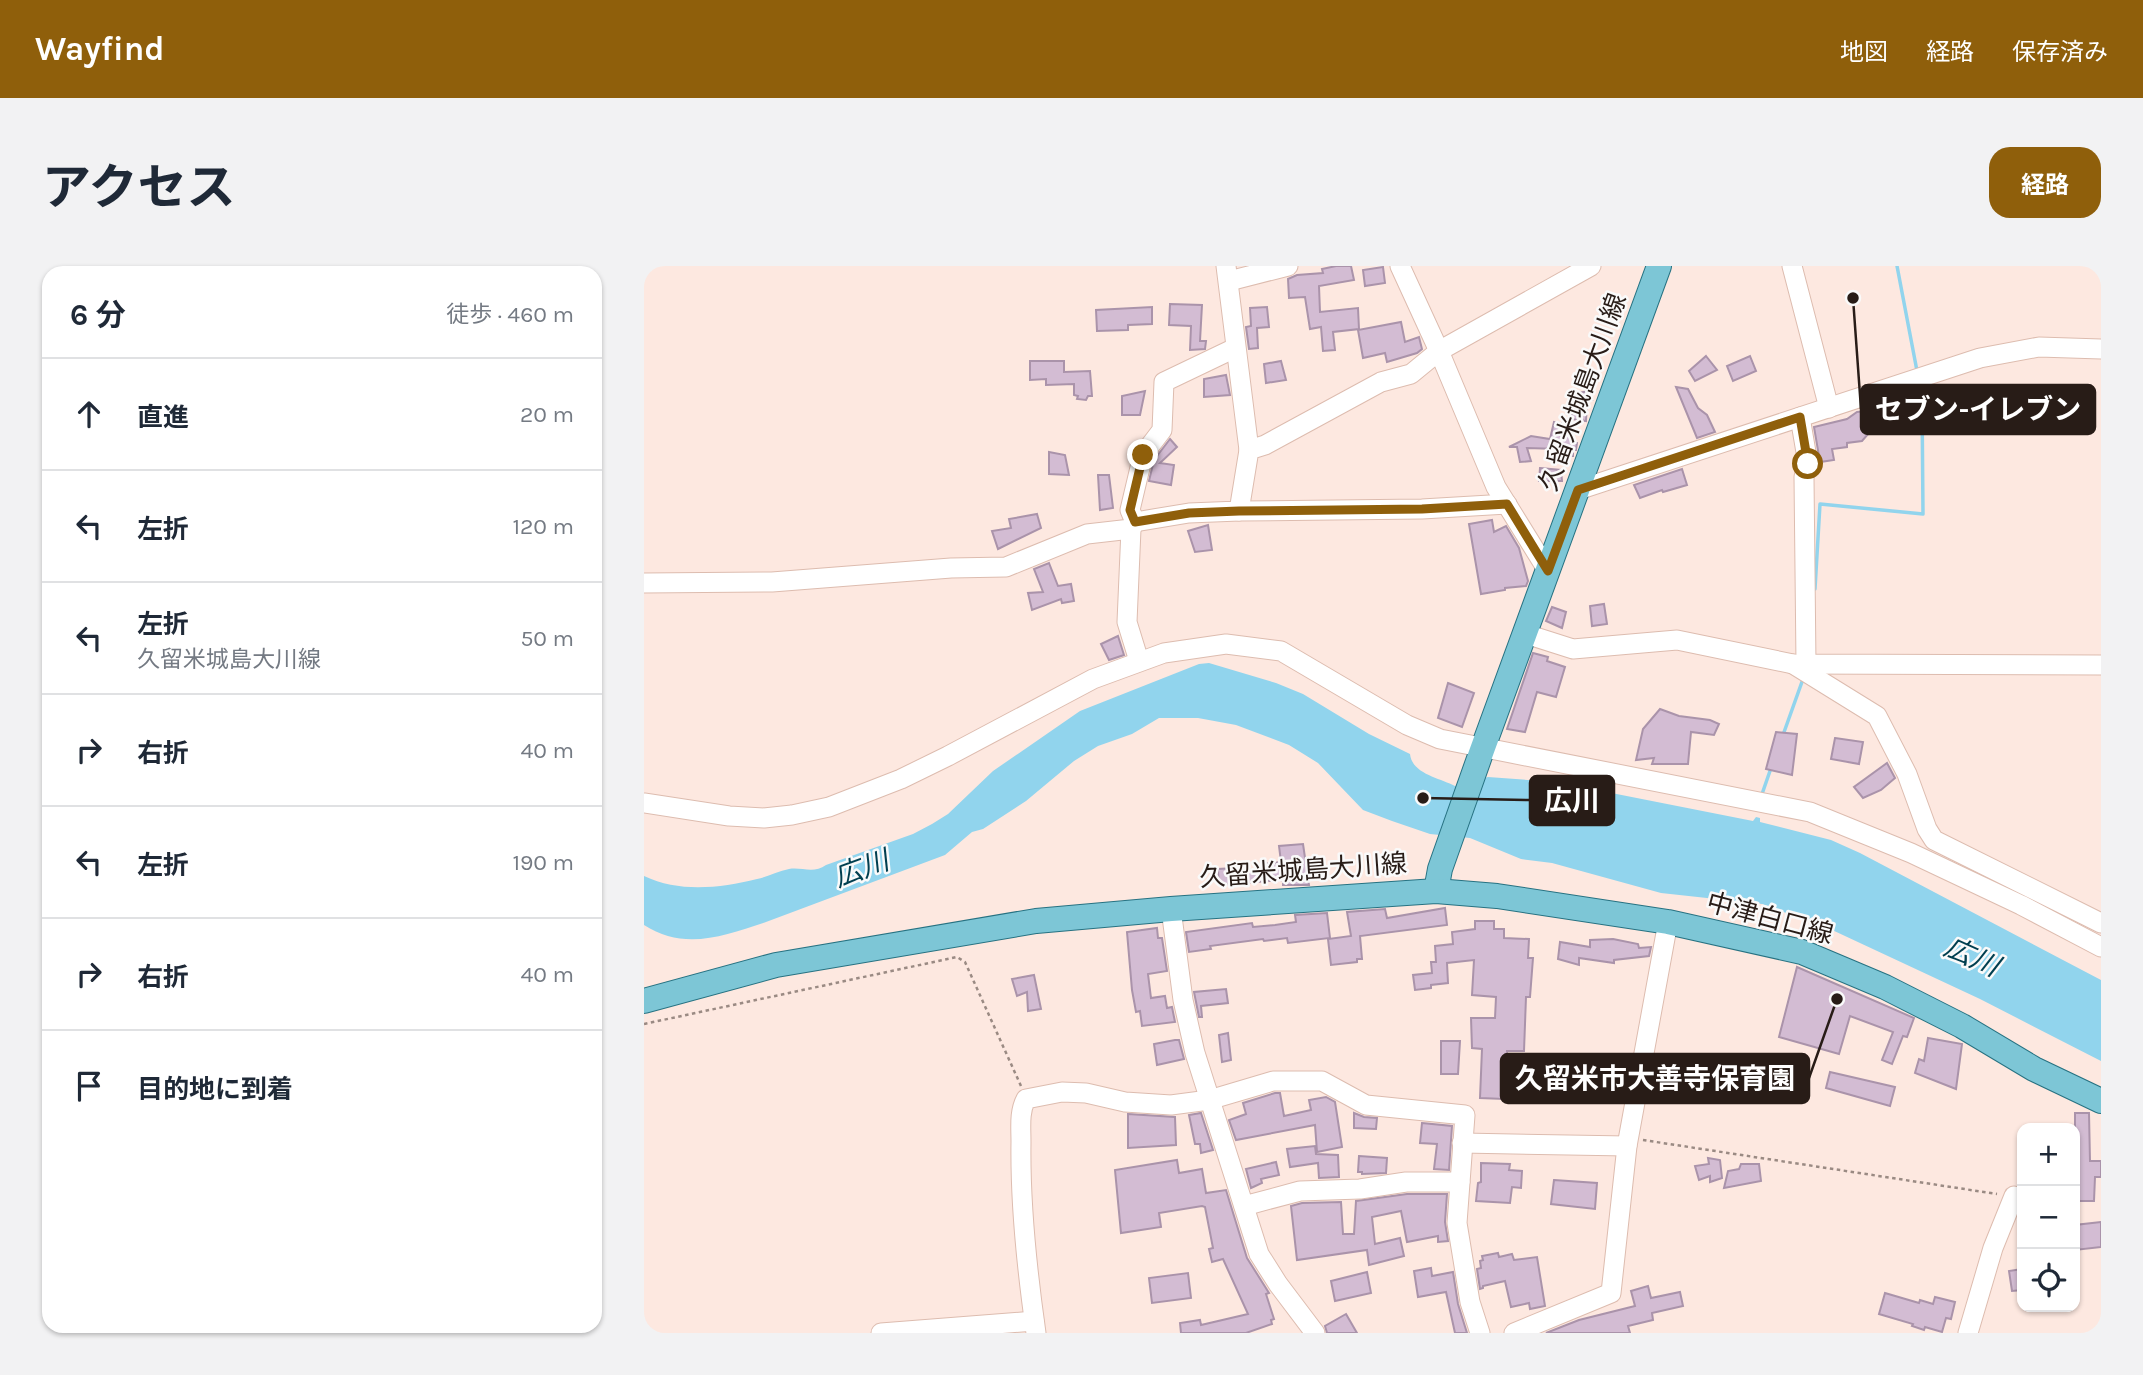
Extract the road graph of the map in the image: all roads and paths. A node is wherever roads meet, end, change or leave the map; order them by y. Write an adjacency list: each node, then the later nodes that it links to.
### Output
1 (1288, 266): 6 (street)
2 (1400, 266): 9 (street)
3 (1591, 266): 9 (street)
4 (1659, 266): 13 (main road, 久留米城島大川線)
5 (1792, 266): 10 (street)
6 (1227, 273): 7 (street)
7 (1236, 348): 12 (street); 16 (street)
8 (2101, 349): 10 (street)
9 (1439, 351): 12 (street); 14 (street)
10 (1829, 408): 11 (street)
11 (1800, 417): 13 (street); 21 (street)
12 (1248, 450): 15 (street)
13 (1578, 490): 17 (main road, 久留米城島大川線)
14 (1507, 504): 15 (street); 17 (street)
15 (1239, 511): 16 (street)
16 (1133, 525): 18 (street); 20 (street)
17 (1548, 571): 19 (main road, 久留米城島大川線)
18 (644, 583)
19 (1525, 634): 21 (street); 23 (main road, 久留米城島大川線)
20 (1139, 662): 23 (street); 24 (street)
21 (1800, 664): 22 (street); 28 (street)
22 (2101, 665)
23 (1482, 750): 25 (main road, 久留米城島大川線); 29 (street)
24 (644, 803)
25 (1438, 880): 26 (main road, 久留米城島大川線); 27 (main road, 中津白口線)
26 (1171, 909): 30 (main road, 久留米城島大川線); 33 (street)
27 (1668, 922): 34 (main road, 中津白口線); 35 (street)
28 (2101, 923)
29 (2101, 947)
30 (644, 1001)
31 (644, 1024): 32 (path)
32 (1026, 1099): 33 (street); 40 (street)
33 (1209, 1100): 36 (street); 39 (street)
34 (2101, 1101)
35 (1628, 1142): 36 (street); 38 (path); 44 (street)
36 (1462, 1143): 37 (street)
37 (1460, 1182): 39 (street); 43 (street)
38 (2014, 1196): 45 (street)
39 (1244, 1206): 42 (street)
40 (1035, 1327): 41 (street)
41 (881, 1333)
42 (1315, 1333)
43 (1480, 1333)
44 (1514, 1333)
45 (1968, 1333)

